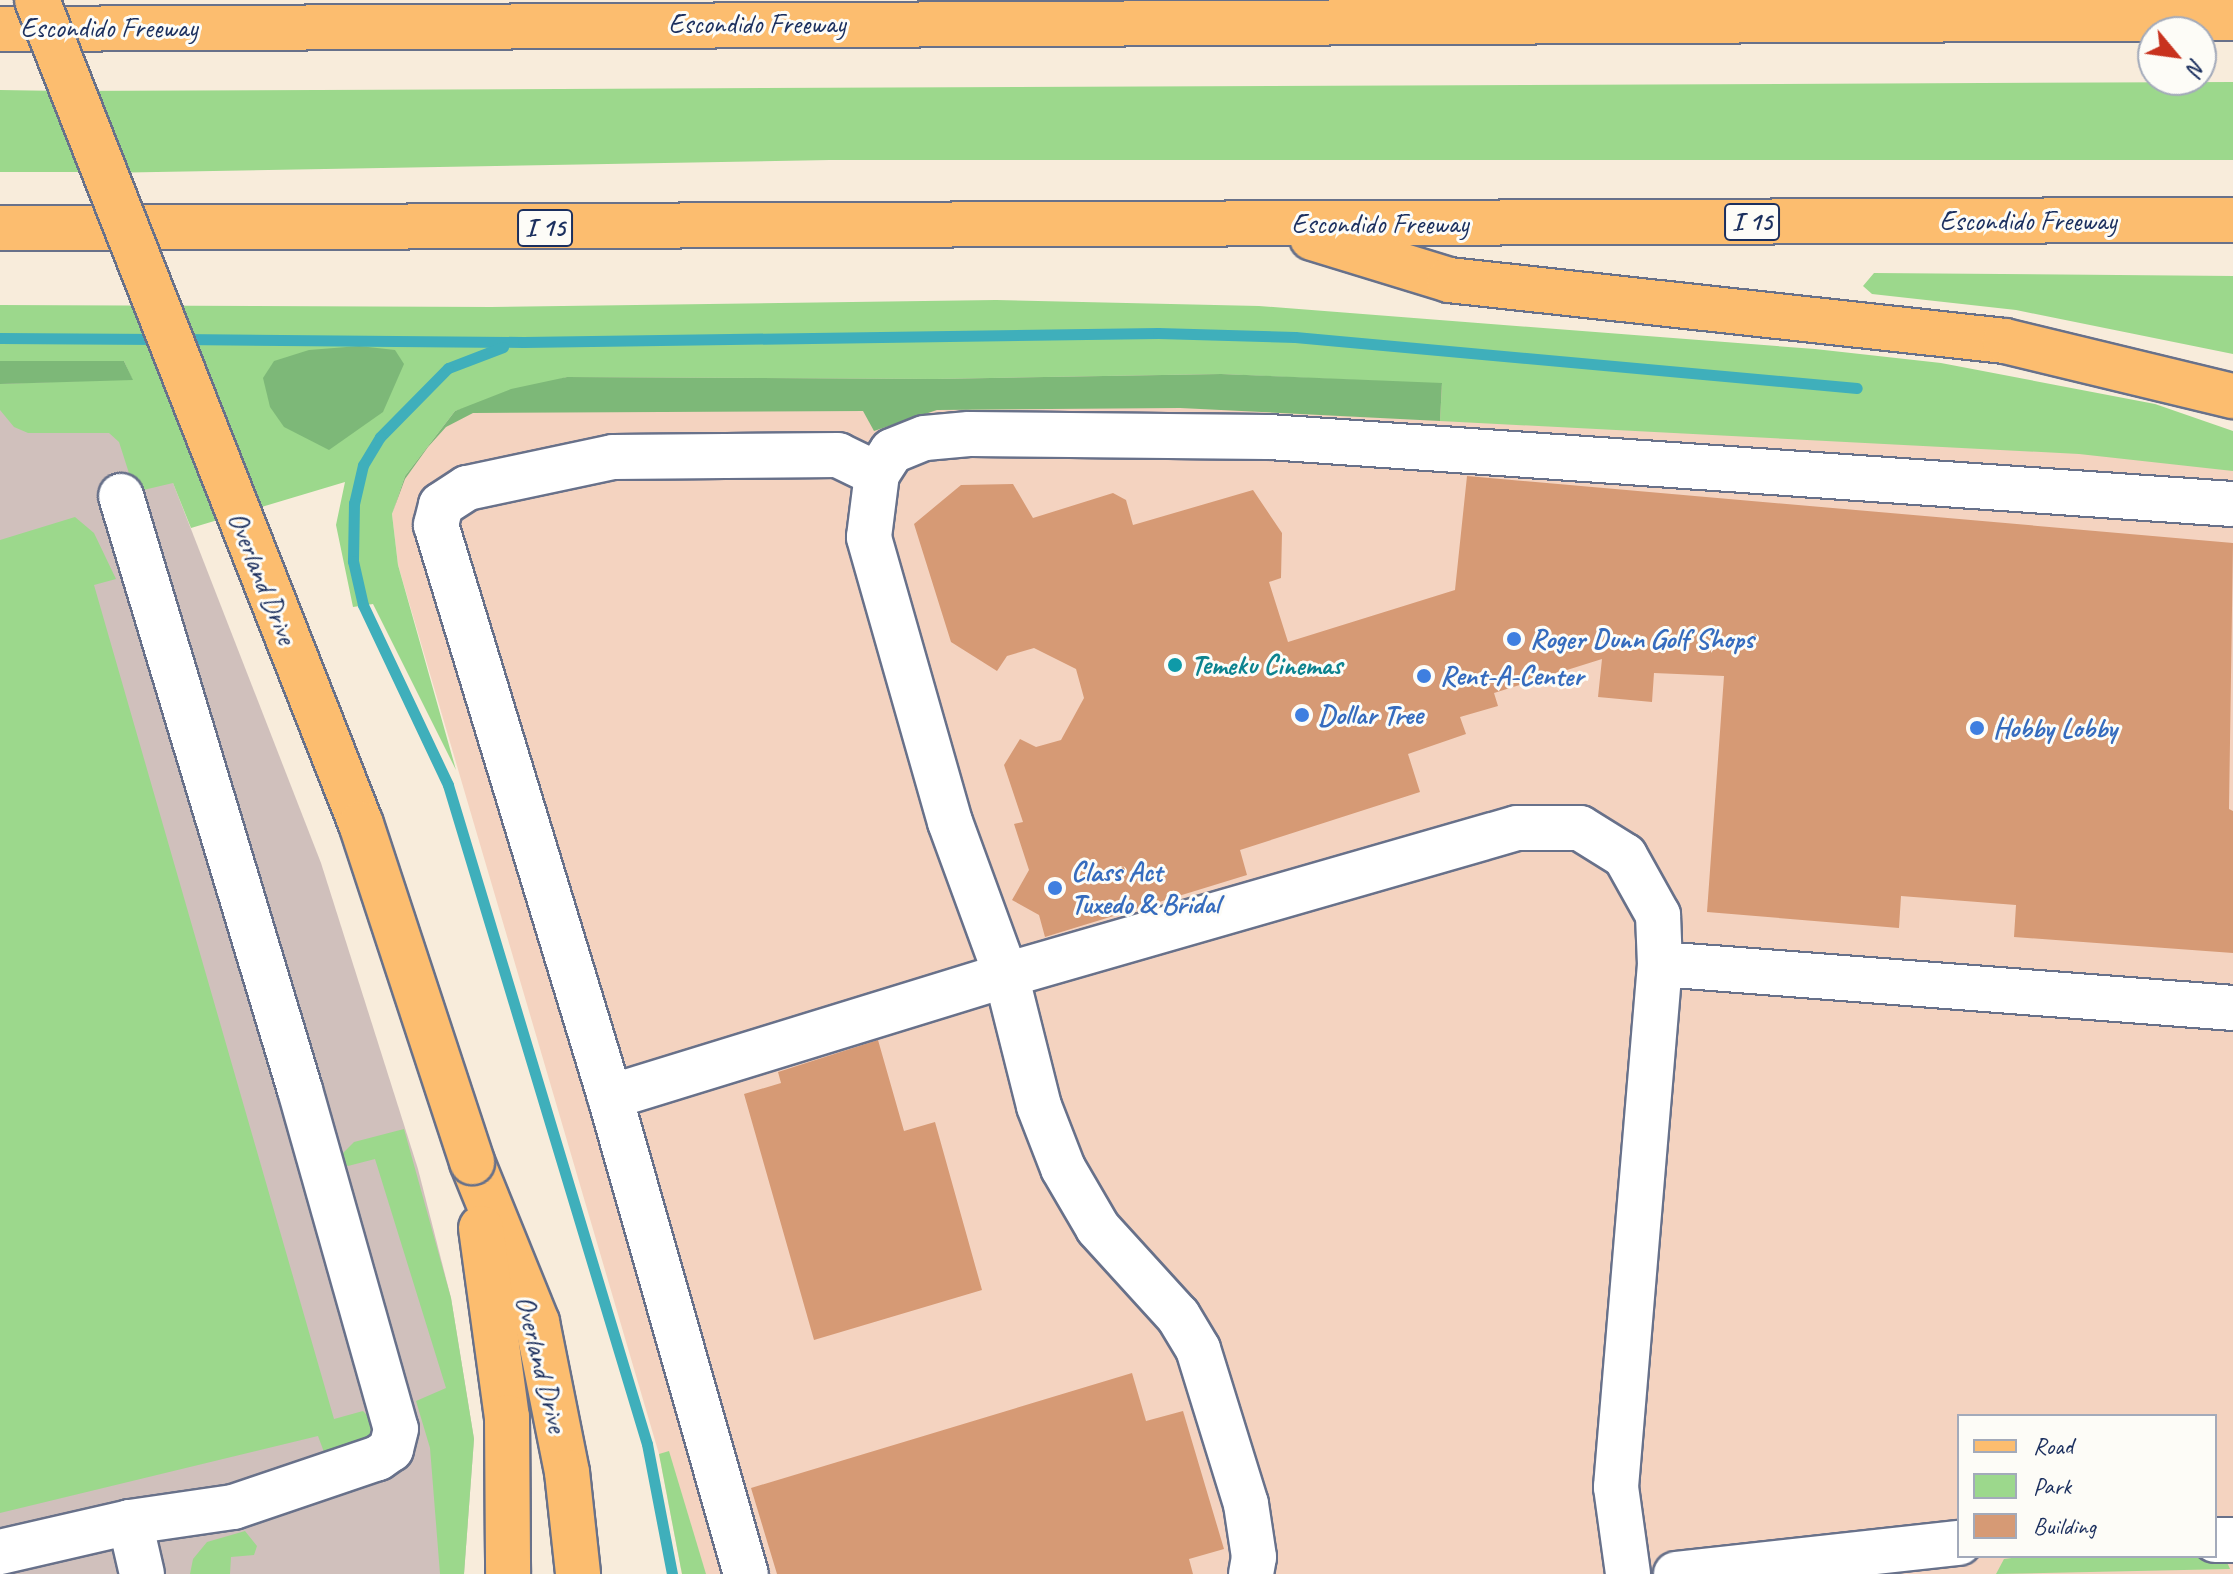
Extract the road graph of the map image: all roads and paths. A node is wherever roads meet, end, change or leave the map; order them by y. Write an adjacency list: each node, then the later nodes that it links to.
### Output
1 (37, 0): 17 (main road, Overland Drive, bridge)
2 (1395, 0): 4 (main road)
3 (2233, 18): 4 (main road, Escondido Freeway)
4 (1259, 21): 5 (main road, Escondido Freeway)
5 (0, 29)
6 (2233, 220): 7 (main road, Escondido Freeway / I 15)
7 (1271, 225): 8 (main road, Escondido Freeway / I 15); 9 (main road)
8 (0, 228)
9 (2233, 396)
10 (877, 474): 12 (lane); 14 (lane); 16 (lane)
11 (121, 496): 18 (lane)
12 (2233, 504)
13 (1660, 964): 14 (lane); 15 (lane); 26 (lane)
14 (1006, 975): 16 (lane); 25 (lane)
15 (2233, 1008)
16 (610, 1097): 24 (lane)
17 (472, 1162): 22 (main road, Overland Drive); 23 (main road, Overland Drive)
18 (130, 1522): 20 (lane); 21 (lane)
19 (1957, 1543): 27 (lane)
20 (0, 1552)
21 (142, 1574)
22 (508, 1574)
23 (578, 1574)
24 (746, 1574)
25 (1251, 1574)
26 (1628, 1574)
27 (1676, 1574)

